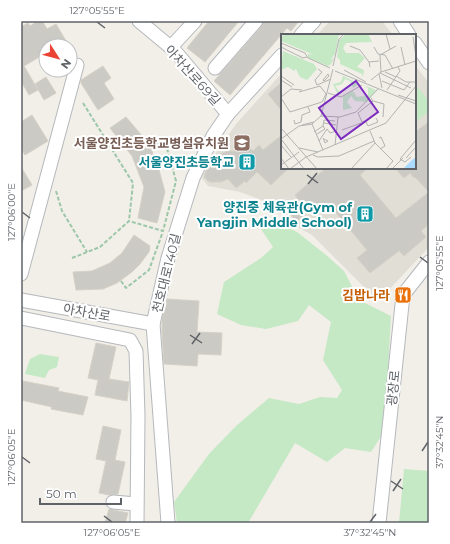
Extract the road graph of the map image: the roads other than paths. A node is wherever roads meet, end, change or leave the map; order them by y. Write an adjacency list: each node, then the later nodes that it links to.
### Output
1 (139, 21): 9 (street, 아차산로69길)
2 (196, 21): 9 (street)
3 (256, 21): 12 (street)
4 (314, 21): 6 (street)
5 (400, 21): 7 (street)
6 (302, 34)
7 (408, 34)
8 (416, 44): 11 (street)
9 (171, 47): 14 (street, 아차산로69길)
10 (281, 56): 14 (street, 천호대로140길)
11 (429, 63)
12 (214, 68)
13 (74, 78): 16 (street)
14 (228, 114): 19 (street, 천호대로140길)
15 (429, 262): 24 (street, 광장로)
16 (21, 274)
17 (21, 300): 19 (street, 아차산로)
18 (21, 318): 21 (street)
19 (153, 324): 23 (street, 천호대로140길)
20 (113, 502): 21 (street)
21 (136, 504): 22 (street)
22 (137, 523)
23 (168, 523)
24 (379, 523)

